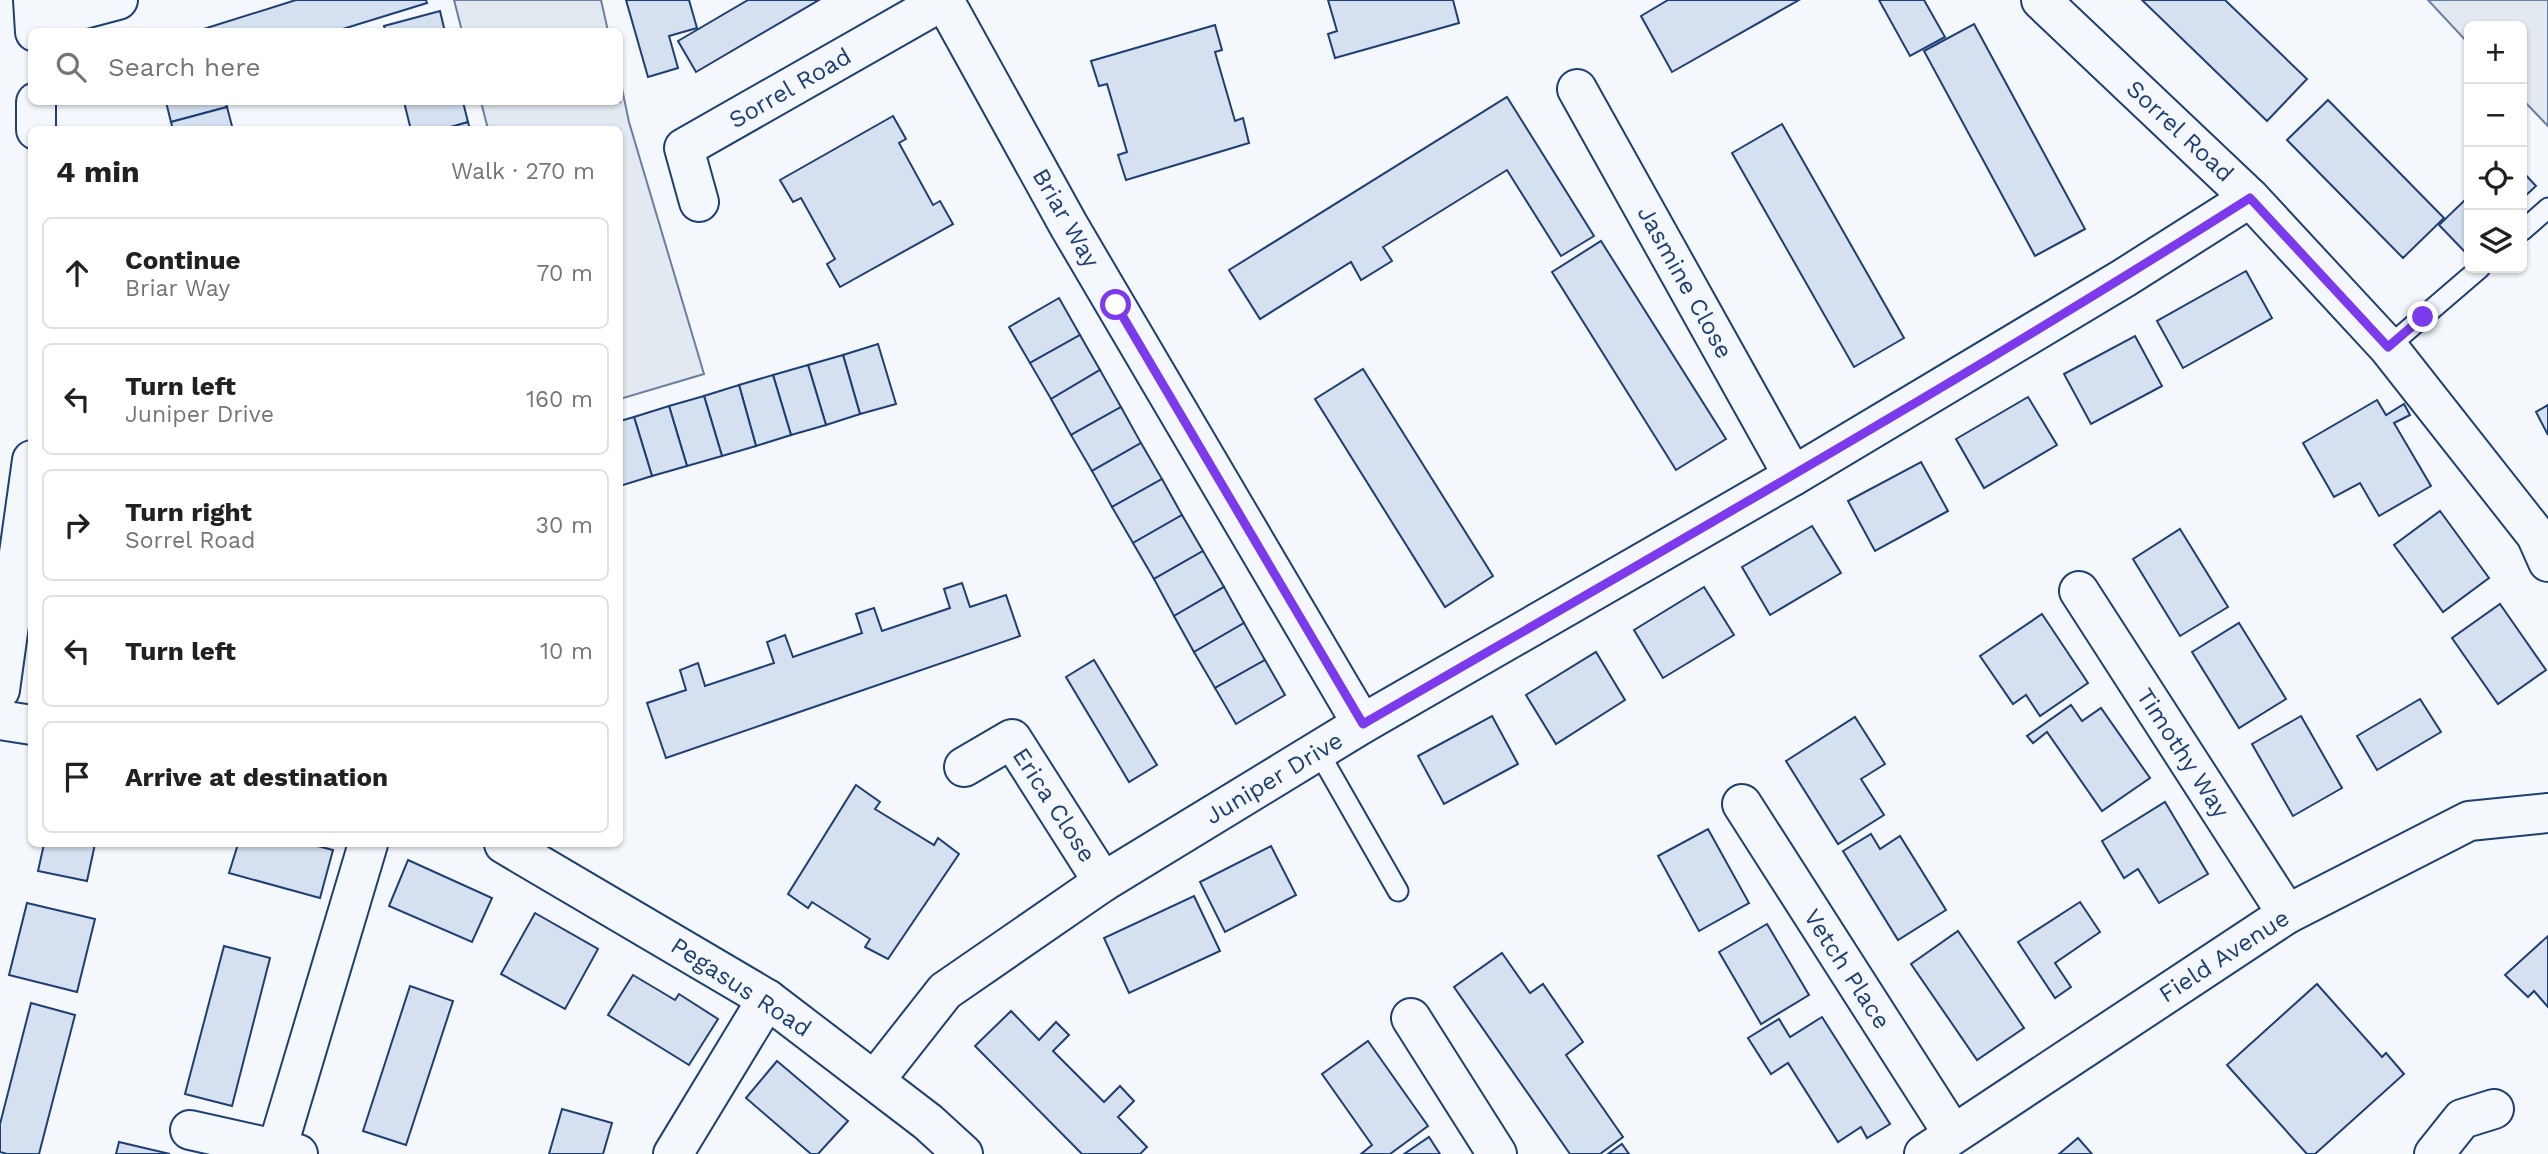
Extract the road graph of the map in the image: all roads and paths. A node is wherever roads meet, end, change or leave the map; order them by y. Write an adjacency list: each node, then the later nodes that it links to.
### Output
1 (118, 0): 4 (street)
2 (944, 0): 9 (street, Sorrel Road); 21 (street, Briar Way)
3 (2041, 0): 8 (street, Sorrel Road)
4 (34, 18)
5 (1577, 89): 14 (street, Jasmine Close)
6 (36, 105): 7 (street)
7 (36, 126)
8 (2250, 198): 13 (street, Sorrel Road); 14 (street, Juniper Drive)
9 (699, 202)
10 (2548, 208): 11 (lane)
11 (2527, 227)
12 (2474, 273): 13 (lane)
13 (2388, 347): 16 (street, Sorrel Road)
14 (1793, 476): 21 (street, Juniper Drive)
15 (28, 489): 18 (street)
16 (2544, 542)
17 (2079, 591): 30 (street, Timothy Way)
18 (0, 690)
19 (0, 719): 20 (street)
20 (28, 724)
21 (1363, 724): 22 (street, Juniper Drive)
22 (1318, 751): 28 (street, Juniper Drive); 29 (lane)
23 (964, 766): 28 (street, Erica Close)
24 (1742, 804): 36 (street, Vetch Place)
25 (2548, 813): 30 (street, Field Avenue)
26 (367, 847): 37 (street)
27 (509, 847): 31 (street, Pegasus Road)
28 (1103, 882): 33 (street, Juniper Drive)
29 (1398, 891)
30 (2287, 914): 36 (street, Field Avenue)
31 (767, 999): 33 (street, Pegasus Road); 38 (street)
32 (1411, 1018): 40 (street)
33 (875, 1080): 39 (street, Pegasus Road)
34 (2494, 1110): 41 (street)
35 (190, 1130): 37 (street)
36 (1938, 1144)
37 (288, 1152)
38 (673, 1154)
39 (963, 1154)
40 (1497, 1154)
41 (2434, 1154)

